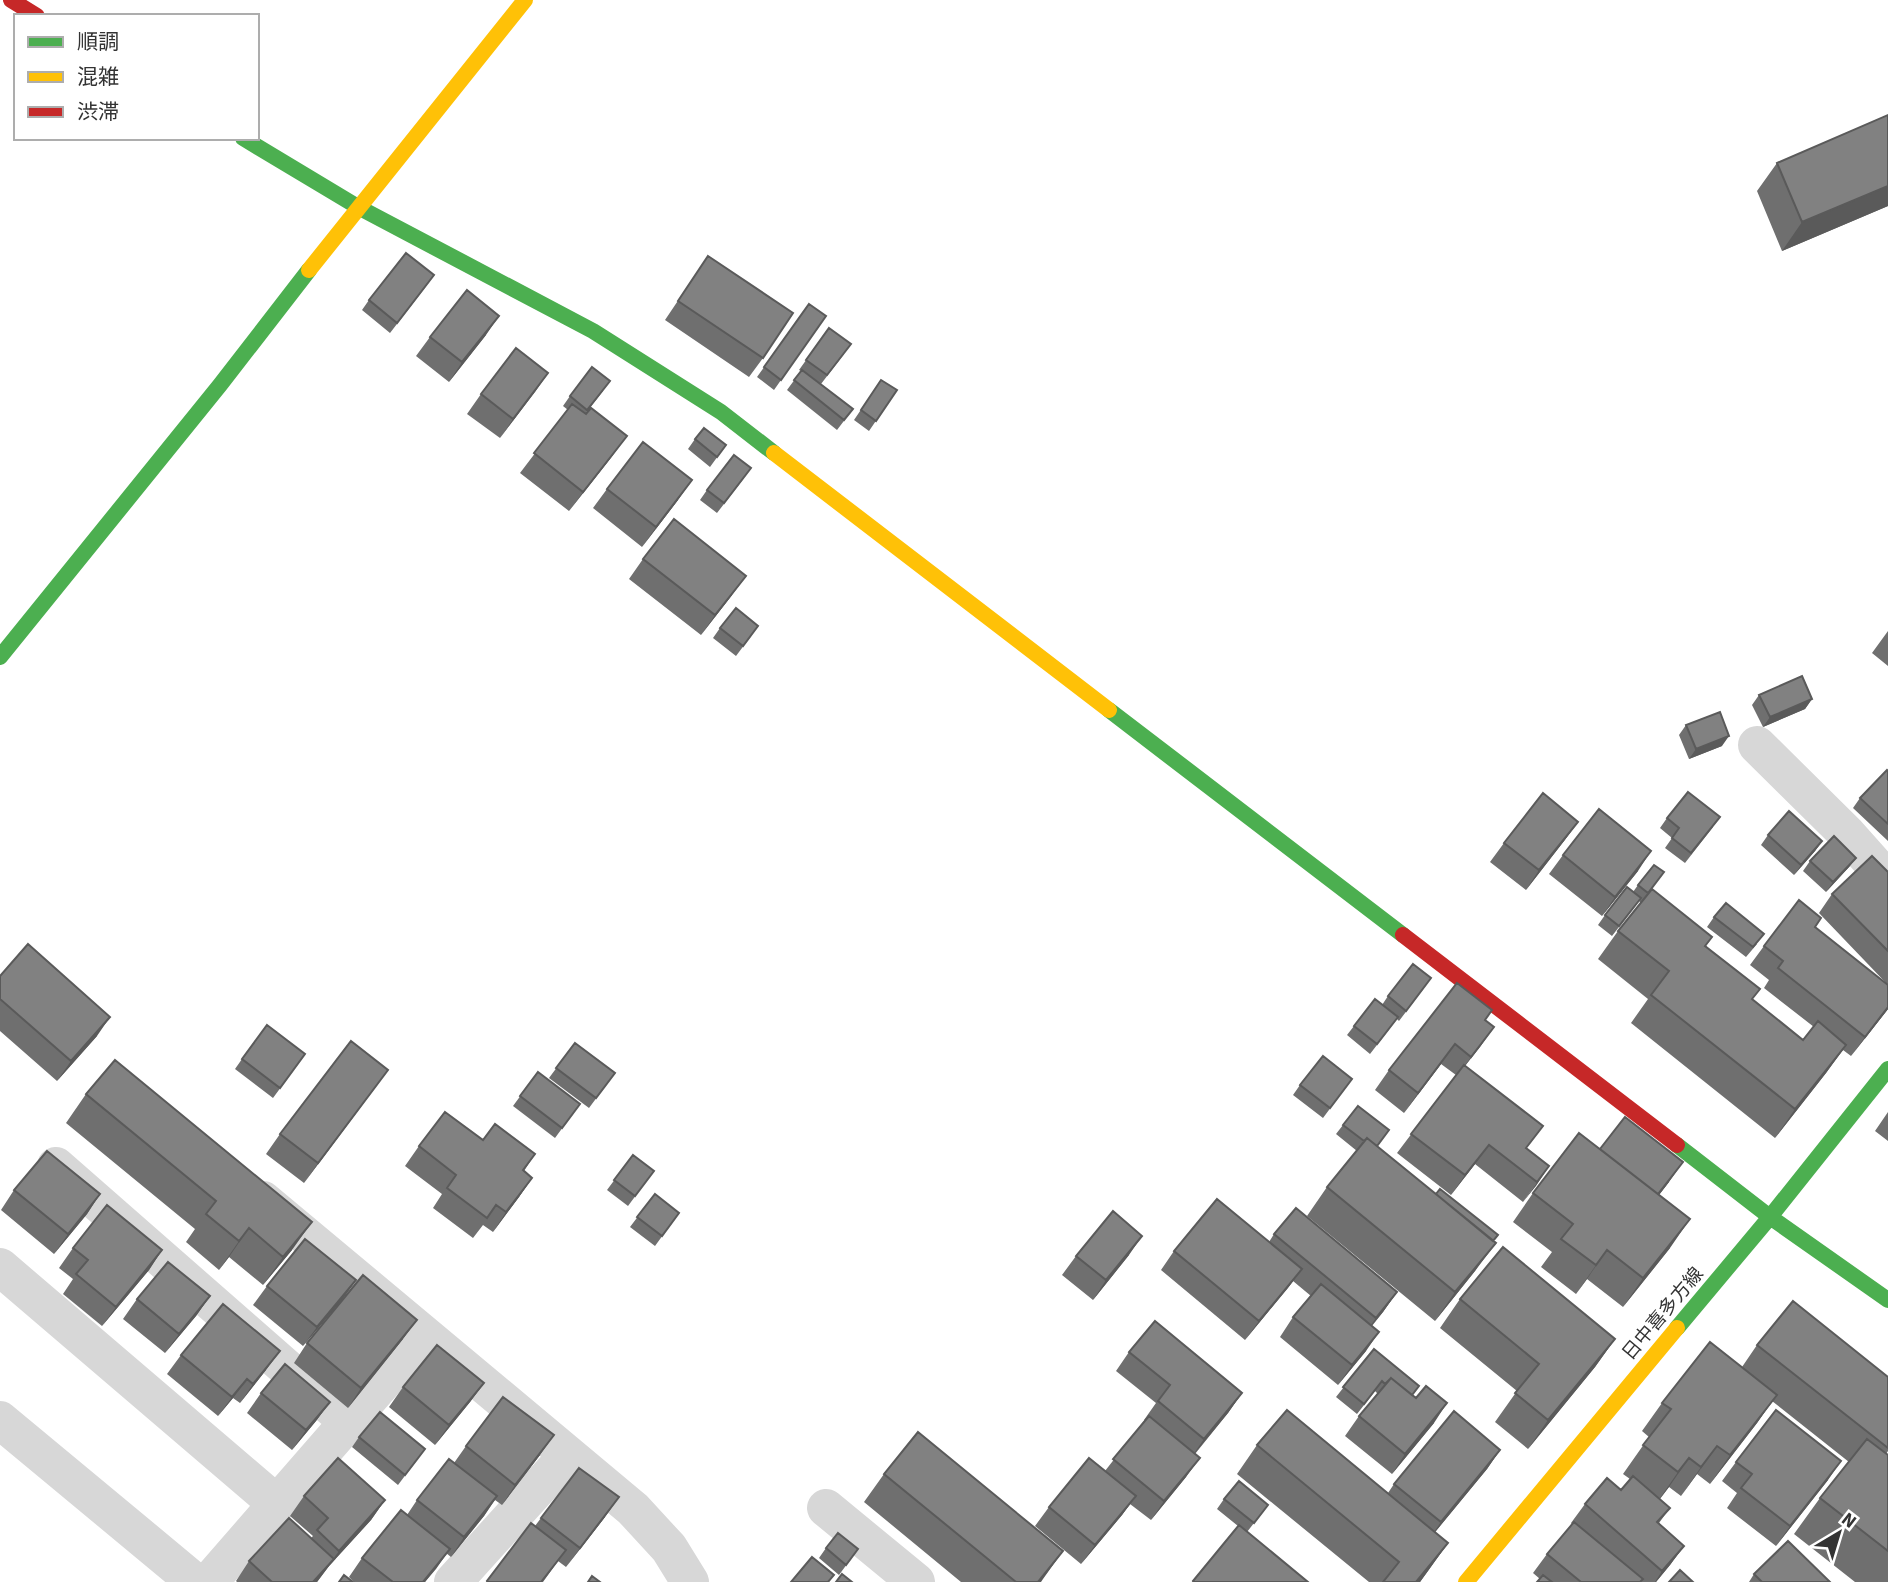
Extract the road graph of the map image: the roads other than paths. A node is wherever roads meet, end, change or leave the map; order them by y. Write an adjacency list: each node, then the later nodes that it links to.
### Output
1 (11, 0): 3 (street)
2 (525, 0): 5 (street)
3 (34, 14)
4 (246, 140): 5 (street)
5 (358, 207): 6 (street); 12 (street)
6 (0, 657)
7 (1757, 745): 8 (street)
8 (1888, 880)
9 (1888, 1069): 12 (street, 日中喜多方線)
10 (46, 1157): 17 (street)
11 (232, 1175): 15 (street)
12 (1770, 1217): 14 (street); 26 (street, 日中喜多方線)
13 (0, 1267): 19 (street)
14 (1888, 1300)
15 (424, 1335): 17 (street); 18 (street)
16 (0, 1420): 21 (street)
17 (348, 1422): 19 (street)
18 (568, 1455): 23 (street); 24 (street)
19 (277, 1504): 22 (street)
20 (826, 1508): 25 (street)
21 (195, 1582)
22 (209, 1582)
23 (453, 1582)
24 (691, 1582)
25 (916, 1582)
26 (1466, 1582)

